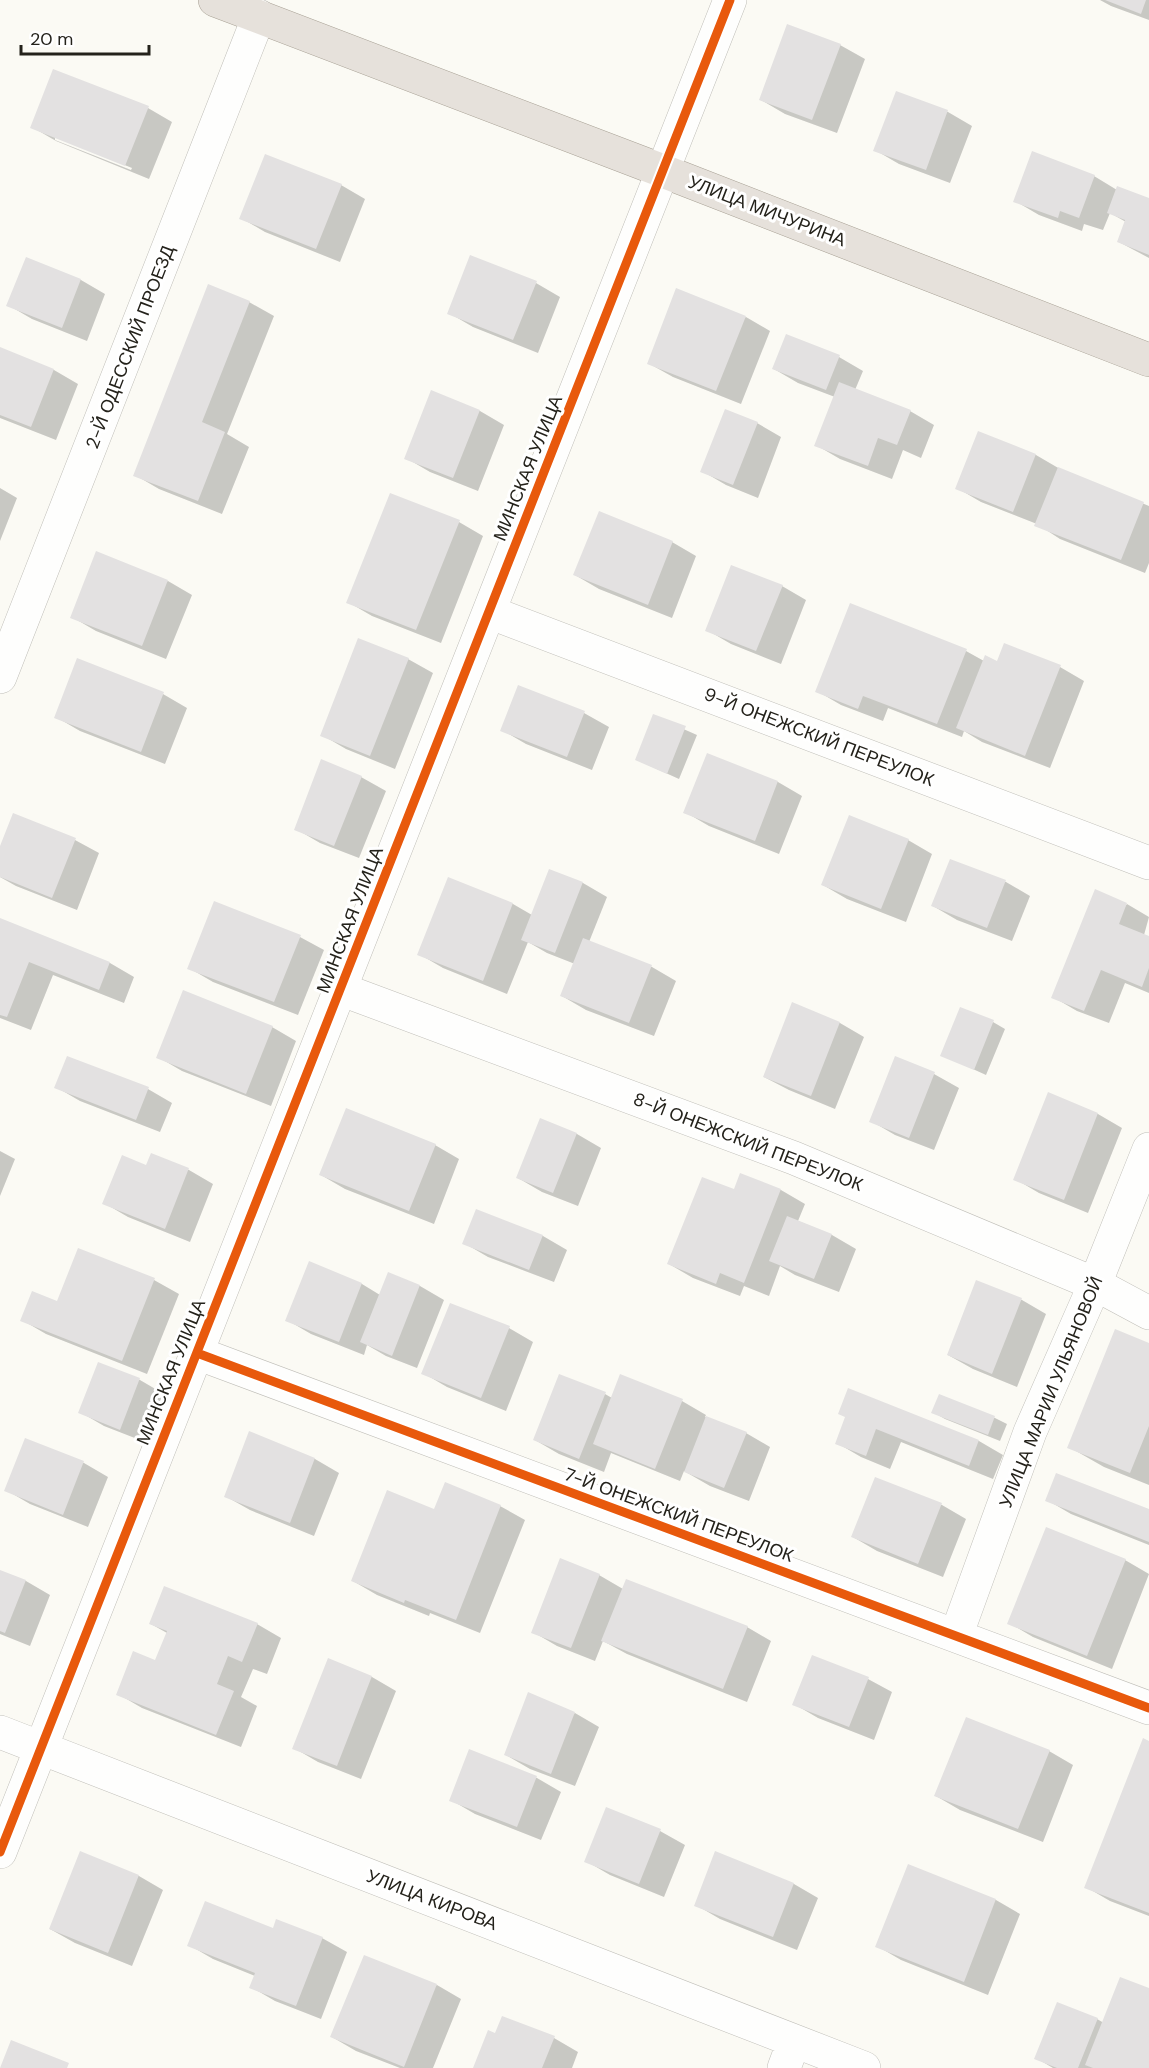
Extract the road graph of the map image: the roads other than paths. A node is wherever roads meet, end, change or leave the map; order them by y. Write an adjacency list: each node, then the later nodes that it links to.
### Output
1 (215, 0): 3 (main road, УЛИЦА МИЧУРИНА)
2 (730, 0): 4 (street, МИНСКАЯ УЛИЦА)
3 (259, 16): 4 (main road, УЛИЦА МИЧУРИНА); 7 (street, 2-Й ОДЕССКИЙ ПРОЕЗД)
4 (663, 171): 5 (main road, УЛИЦА МИЧУРИНА); 6 (street, МИНСКАЯ УЛИЦА)
5 (1149, 360)
6 (489, 612): 8 (street, 9-Й ОНЕЖСКИЙ ПЕРЕУЛОК); 9 (street, МИНСКАЯ УЛИЦА)
7 (0, 677)
8 (1149, 862)
9 (340, 989): 11 (street, 8-Й ОНЕЖСКИЙ ПЕРЕУЛОК); 13 (street, МИНСКАЯ УЛИЦА)
10 (1149, 1149): 11 (street, УЛИЦА МАРИИ УЛЬЯНОВОЙ)
11 (1095, 1284): 12 (street, 8-Й ОНЕЖСКИЙ ПЕРЕУЛОК); 14 (street, УЛИЦА МАРИИ УЛЬЯНОВОЙ)
12 (1149, 1312)
13 (197, 1353): 14 (street, 7-Й ОНЕЖСКИЙ ПЕРЕУЛОК); 17 (street, МИНСКАЯ УЛИЦА)
14 (956, 1636): 15 (street, 7-Й ОНЕЖСКИЙ ПЕРЕУЛОК)
15 (1149, 1708)
16 (0, 1732): 17 (street, УЛИЦА КИРОВА)
17 (41, 1748): 18 (street, МИНСКАЯ УЛИЦА); 19 (street, УЛИЦА КИРОВА)
18 (0, 1852)
19 (789, 2055): 20 (street, УЛИЦА КИРОВА)
20 (864, 2068)

